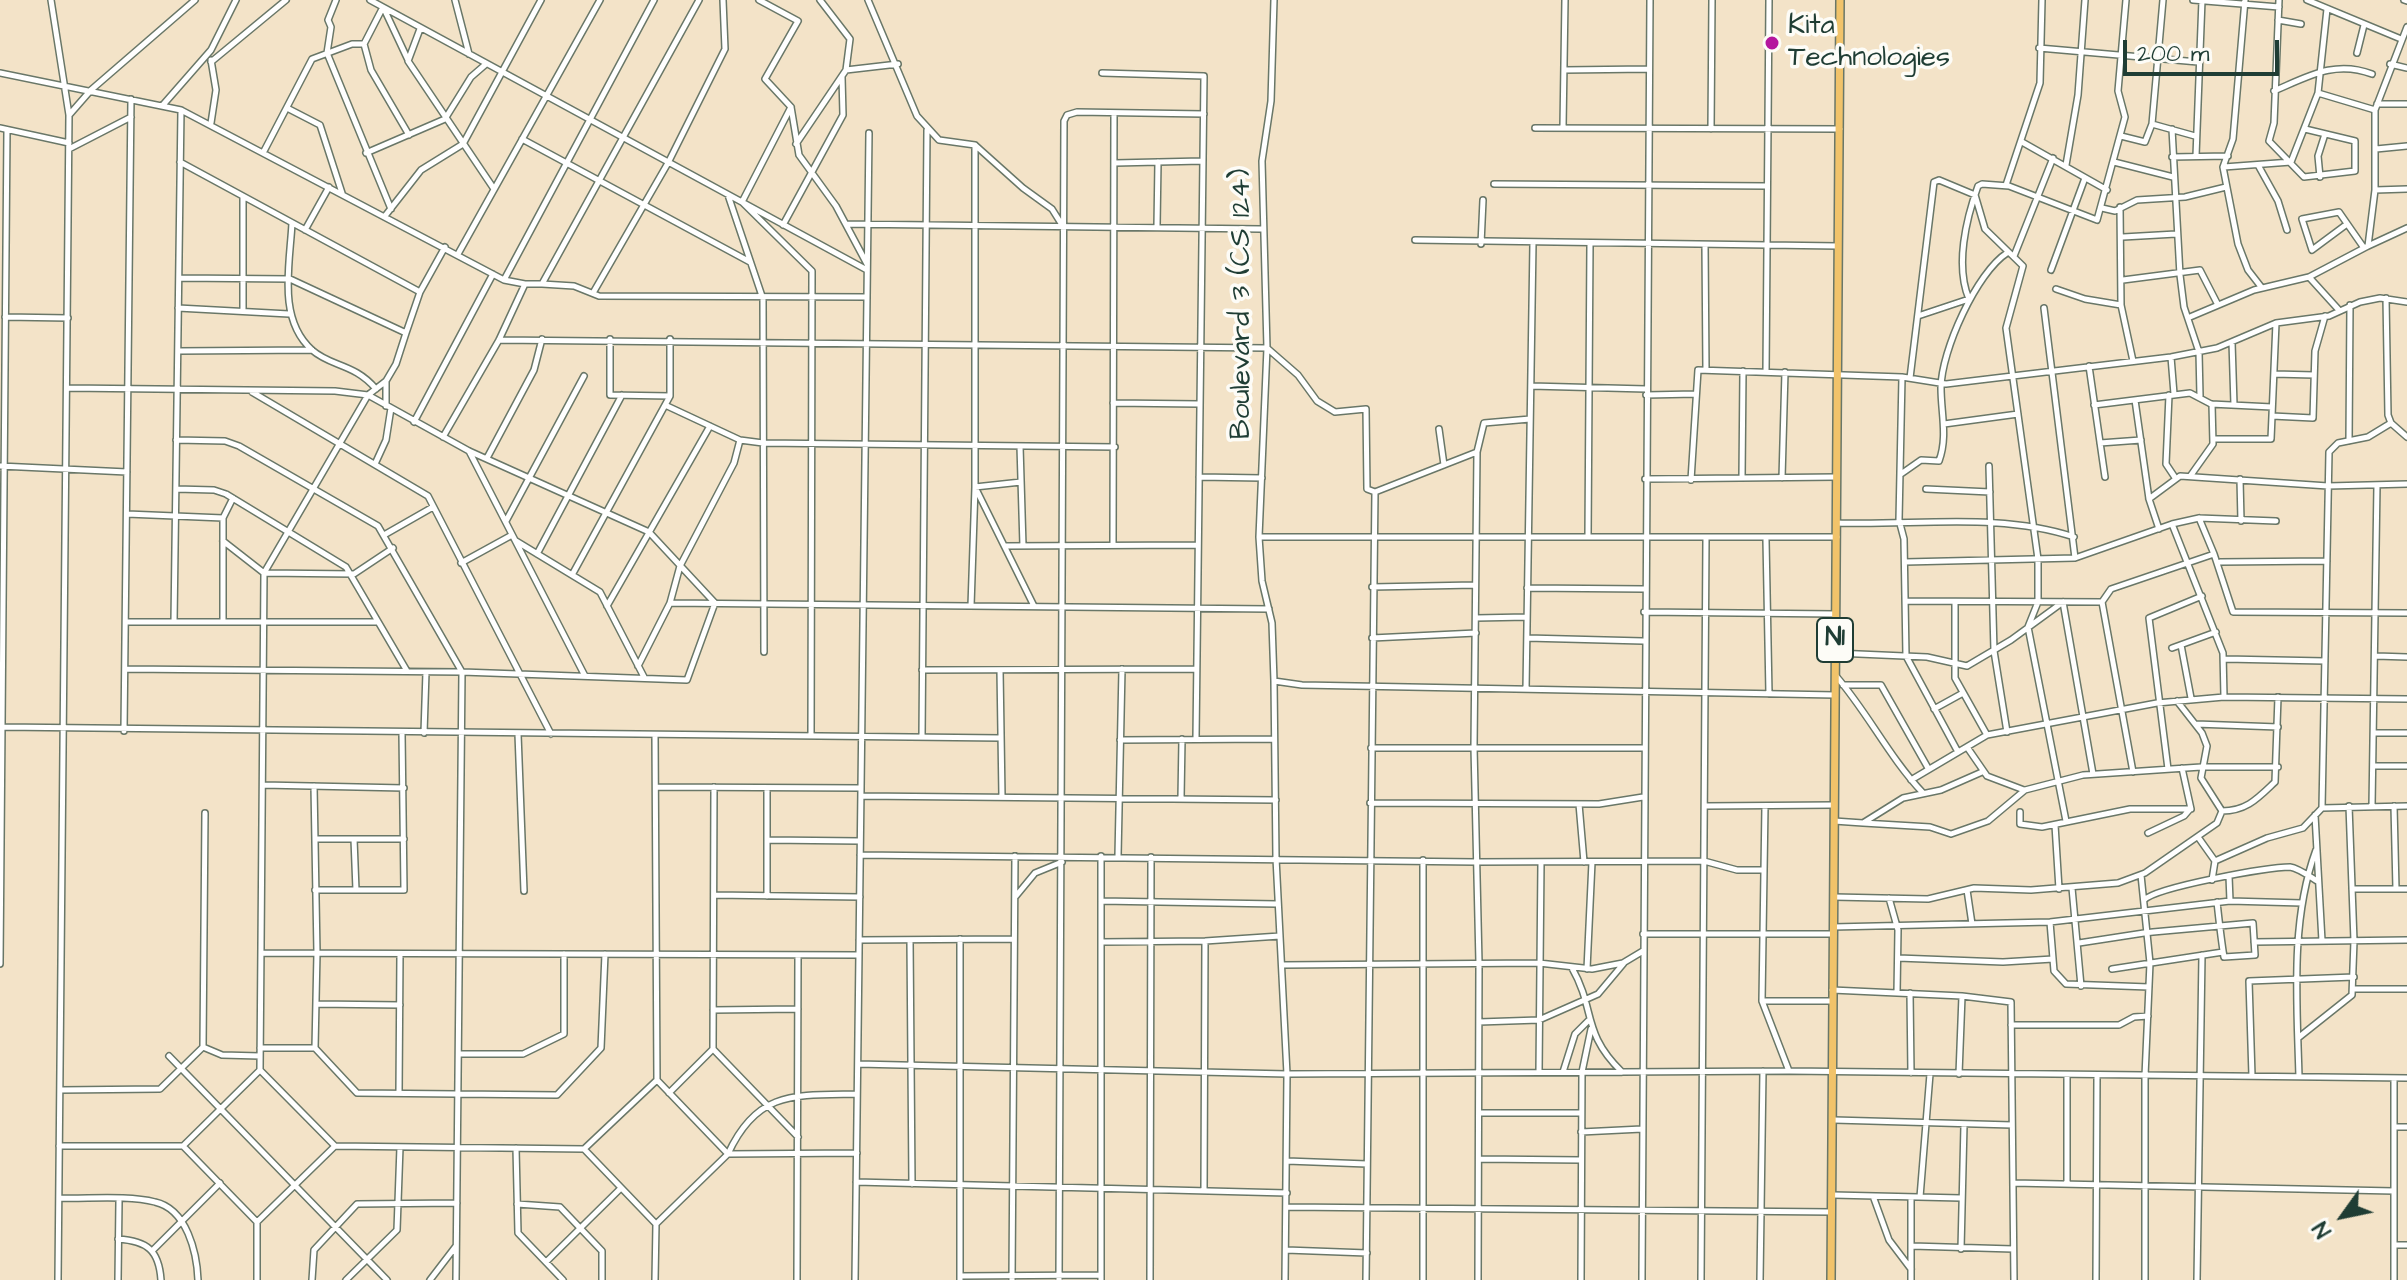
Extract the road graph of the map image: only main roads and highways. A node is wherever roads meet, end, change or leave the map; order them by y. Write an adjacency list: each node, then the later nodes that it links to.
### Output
1 (1840, 0): 2 (main road, N1)
2 (1831, 1280)

